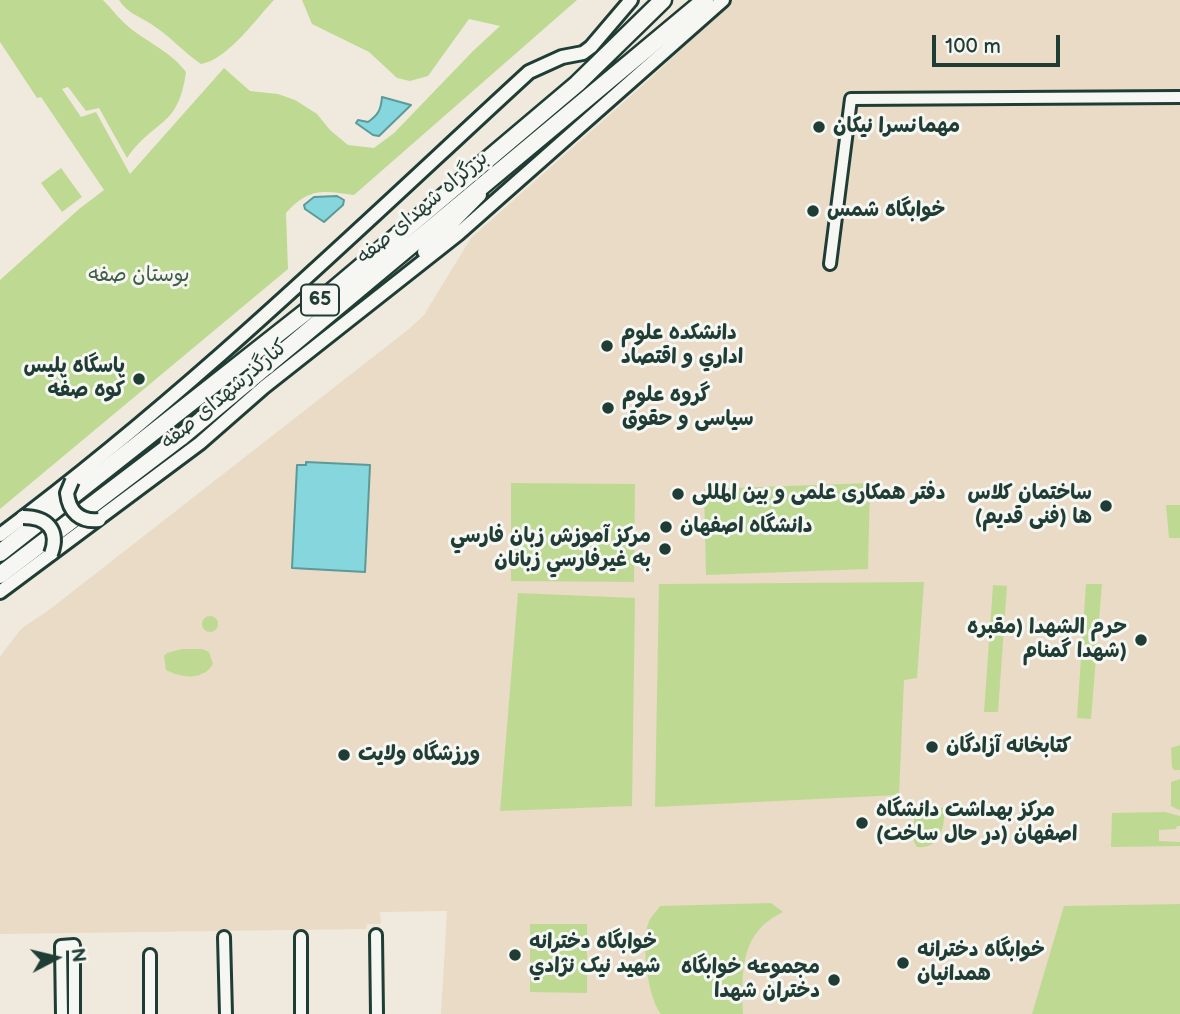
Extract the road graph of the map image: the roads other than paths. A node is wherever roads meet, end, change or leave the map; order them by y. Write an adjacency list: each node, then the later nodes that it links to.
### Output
1 (631, 0): 13 (main road, کنارگذرشهدای صفه)
2 (653, 0): 6 (main road)
3 (663, 0): 6 (highway, بزرگراه شهدای صفه / 65)
4 (705, 0): 8 (highway, بزرگراه شهدای صفه / 65)
5 (723, 0): 10 (main road, کنارگذرشهدای صفه)
6 (630, 34): 17 (highway, بزرگراه شهدای صفه / 65)
7 (1180, 97): 9 (street)
8 (535, 144): 10 (main road); 12 (highway, بزرگراه شهدای صفه / 65)
9 (831, 264)
10 (389, 287): 11 (main road, کنارگذرشهدای صفه)
11 (378, 296): 12 (main road); 15 (main road, کنارگذرشهدای صفه)
12 (125, 479): 19 (highway, بزرگراه شهدای صفه / 65)
13 (72, 481): 14 (main road, کنارگذرشهدای صفه); 15 (main road, bridge)
14 (23, 517): 16 (main road, کنارگذرشهدای صفه); 18 (main road, bridge)
15 (99, 520): 18 (main road, کنارگذرشهدای صفه)
16 (0, 535)
17 (0, 553)
18 (51, 554): 20 (main road, کنارگذرشهدای صفه)
19 (0, 575)
20 (0, 592)
21 (376, 935): 30 (street)
22 (224, 937): 28 (street)
23 (301, 937): 29 (street)
24 (150, 955): 27 (street)
25 (62, 1014): 26 (street)
26 (74, 1014)
27 (150, 1014)
28 (226, 1014)
29 (302, 1014)
30 (377, 1014)

